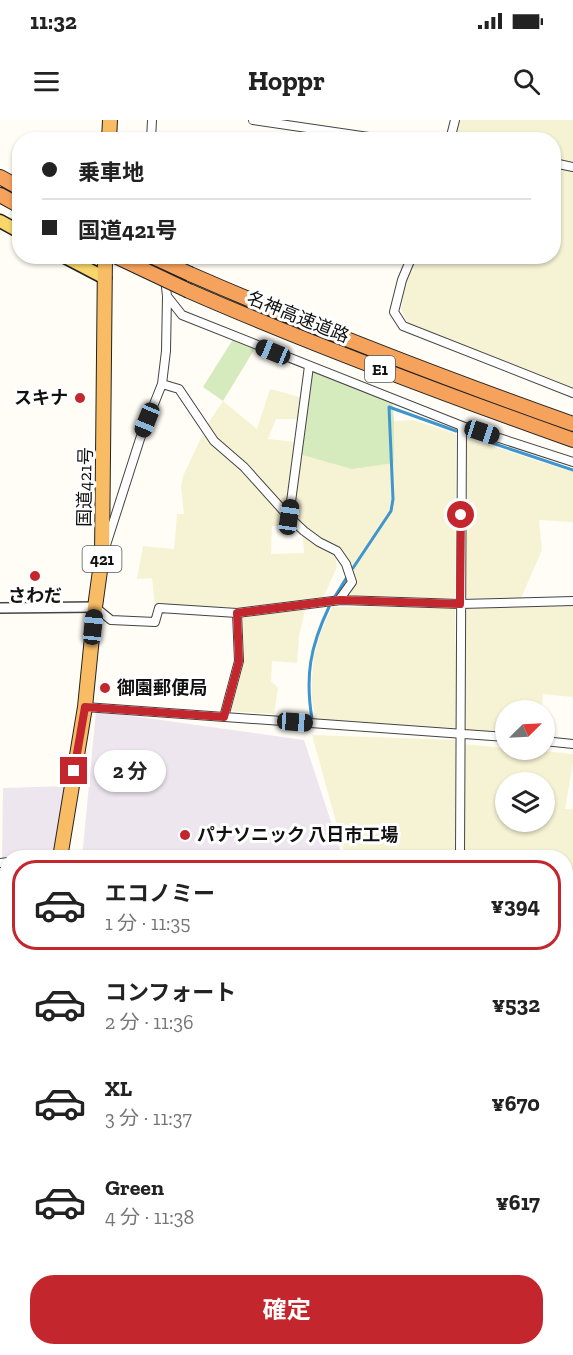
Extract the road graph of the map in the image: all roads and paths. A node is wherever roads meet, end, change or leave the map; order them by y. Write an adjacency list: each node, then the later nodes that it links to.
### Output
1 (253, 120): 2 (street)
2 (335, 132)
3 (78, 264): 9 (main road)
4 (105, 264): 9 (highway, 国道421号 / 421)
5 (132, 264): 16 (highway, 名神高速道路 / E1, bridge)
6 (164, 264): 10 (street)
7 (168, 264): 14 (highway, 名神高速道路 / E1, bridge)
8 (409, 264): 13 (street)
9 (105, 278): 19 (highway, 国道421号 / 421)
10 (167, 296): 11 (street); 12 (street)
11 (309, 366): 15 (street); 18 (street)
12 (162, 384): 18 (street); 19 (street)
13 (573, 393)
14 (573, 424)
15 (462, 426): 17 (street); 22 (street)
16 (573, 440)
17 (573, 462)
18 (289, 517): 20 (street)
19 (102, 556): 23 (highway, 国道421号 / 421)
20 (339, 600): 22 (street); 25 (street)
21 (573, 601): 22 (street)
22 (460, 604): 28 (street)
23 (95, 607): 24 (street); 25 (street); 26 (highway, 国道421号 / 421)
24 (0, 608)
25 (237, 613): 27 (street)
26 (85, 707): 27 (street); 32 (highway, 国道421号 / 421)
27 (224, 717): 28 (street)
28 (460, 733): 29 (street); 33 (street)
29 (495, 736)
30 (555, 742): 31 (street)
31 (573, 744)
32 (62, 850)
33 (460, 850)

